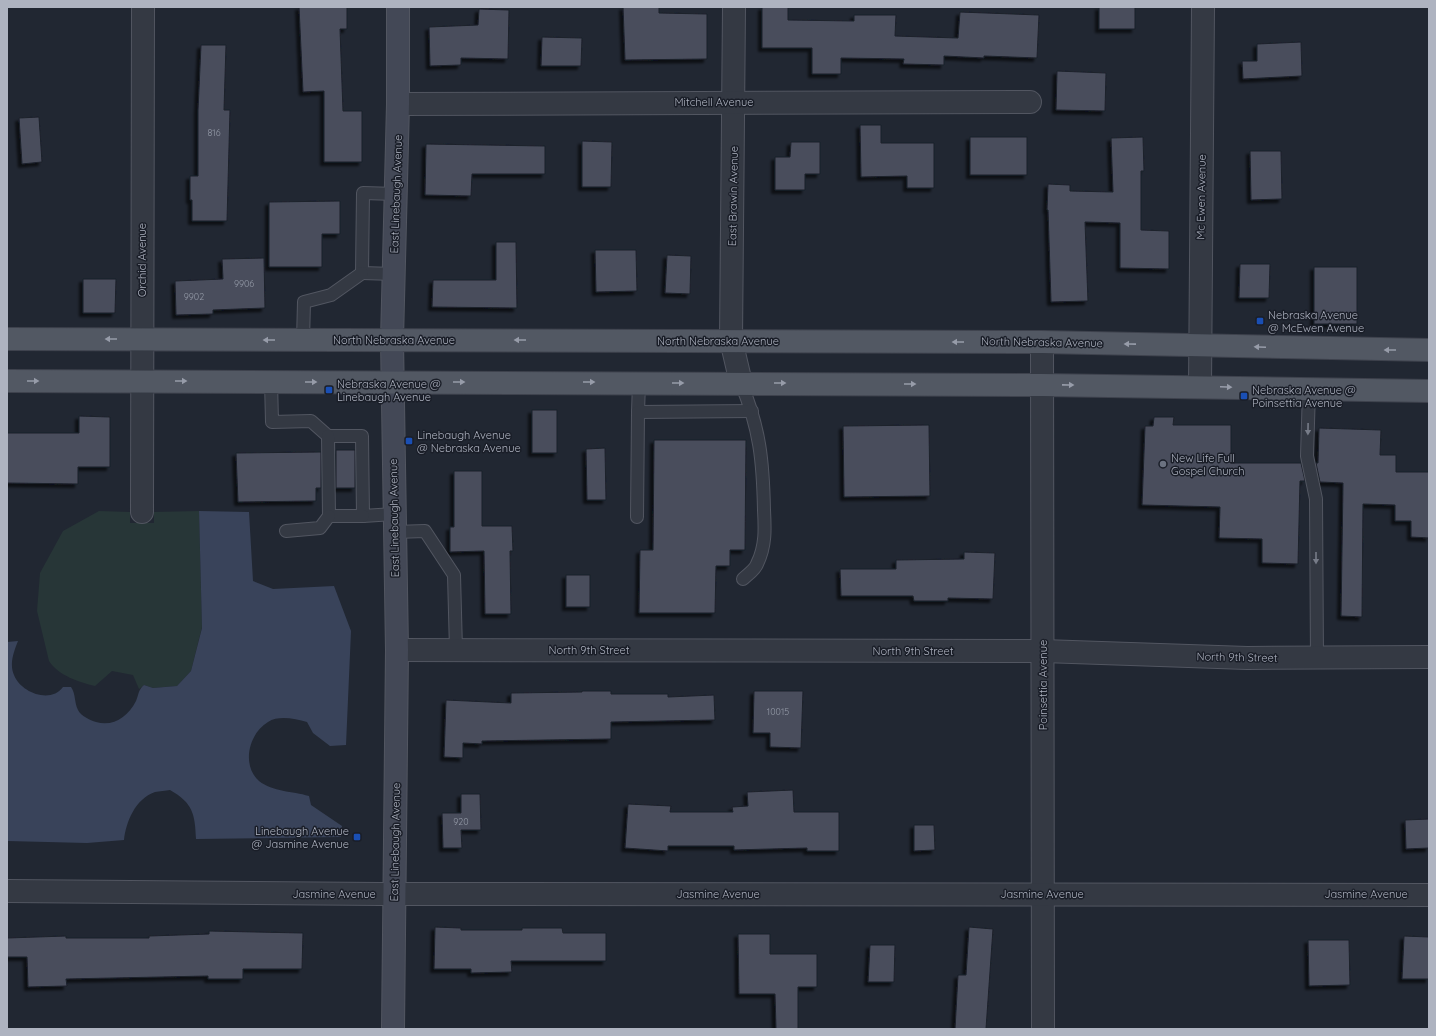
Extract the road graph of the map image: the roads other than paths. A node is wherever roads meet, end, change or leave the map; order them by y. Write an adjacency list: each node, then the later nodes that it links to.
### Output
1 (143, 7): 12 (street, Orchid Avenue)
2 (398, 7): 7 (street, East Linebaugh Avenue)
3 (734, 7): 5 (street, East Brawin Avenue)
4 (1203, 7): 17 (street, Mc Ewen Avenue)
5 (734, 102): 6 (street, Mitchell Avenue); 7 (street, Mitchell Avenue); 15 (street, East Brawin Avenue)
6 (1030, 102)
7 (398, 104): 8 (street, East Linebaugh Avenue)
8 (396, 194): 9 (lane); 10 (street, East Linebaugh Avenue)
9 (362, 274): 10 (lane); 13 (lane)
10 (394, 274): 14 (street, East Linebaugh Avenue)
11 (7, 339): 12 (main road, North Nebraska Avenue, one-way to 11)
12 (142, 339): 13 (main road, North Nebraska Avenue, one-way to 12); 20 (street, Orchid Avenue)
13 (303, 340): 14 (main road, North Nebraska Avenue)
14 (392, 340): 15 (main road, North Nebraska Avenue, one-way to 14); 22 (street, East Linebaugh Avenue)
15 (731, 340): 16 (main road, North Nebraska Avenue, one-way to 15); 24 (street, East Brawin Avenue)
16 (1042, 342): 17 (main road, North Nebraska Avenue, one-way to 16); 25 (street, Poinsettia Avenue)
17 (1200, 345): 18 (main road, North Nebraska Avenue, one-way to 17); 26 (street, Mc Ewen Avenue)
18 (1429, 350)
19 (7, 381): 20 (main road, one-way to 20)
20 (142, 381): 21 (main road, one-way to 21); 32 (street, Orchid Avenue)
21 (271, 381): 22 (main road, one-way to 22); 31 (lane)
22 (392, 382): 23 (main road, one-way to 23); 36 (street, East Linebaugh Avenue)
23 (639, 383): 24 (main road, one-way to 24); 30 (lane)
24 (741, 383): 25 (main road, one-way to 25); 29 (lane)
25 (1042, 385): 26 (main road, one-way to 26); 41 (street, Poinsettia Avenue)
26 (1200, 387): 27 (main road, one-way to 27)
27 (1309, 390): 28 (main road); 43 (lane, one-way to 43)
28 (1429, 391)
29 (752, 411): 30 (lane); 38 (lane)
30 (638, 412): 35 (lane)
31 (328, 436): 33 (lane); 34 (lane)
32 (142, 512)
33 (329, 516): 34 (lane); 37 (lane)
34 (363, 516): 36 (lane)
35 (637, 517)
36 (395, 523): 39 (street, East Linebaugh Avenue); 40 (lane)
37 (286, 532)
38 (743, 579)
39 (397, 650): 40 (street, North 9th Street); 45 (street, East Linebaugh Avenue)
40 (456, 650): 41 (street, North 9th Street)
41 (1043, 651): 43 (street, North 9th Street); 46 (street, Poinsettia Avenue)
42 (1429, 657): 43 (street, North 9th Street)
43 (1317, 658)
44 (7, 891): 45 (street, Jasmine Avenue)
45 (394, 894): 46 (street, Jasmine Avenue); 48 (street, East Linebaugh Avenue)
46 (1043, 894): 47 (street, Jasmine Avenue); 49 (street, Poinsettia Avenue)
47 (1429, 894)
48 (393, 1029)
49 (1043, 1029)

